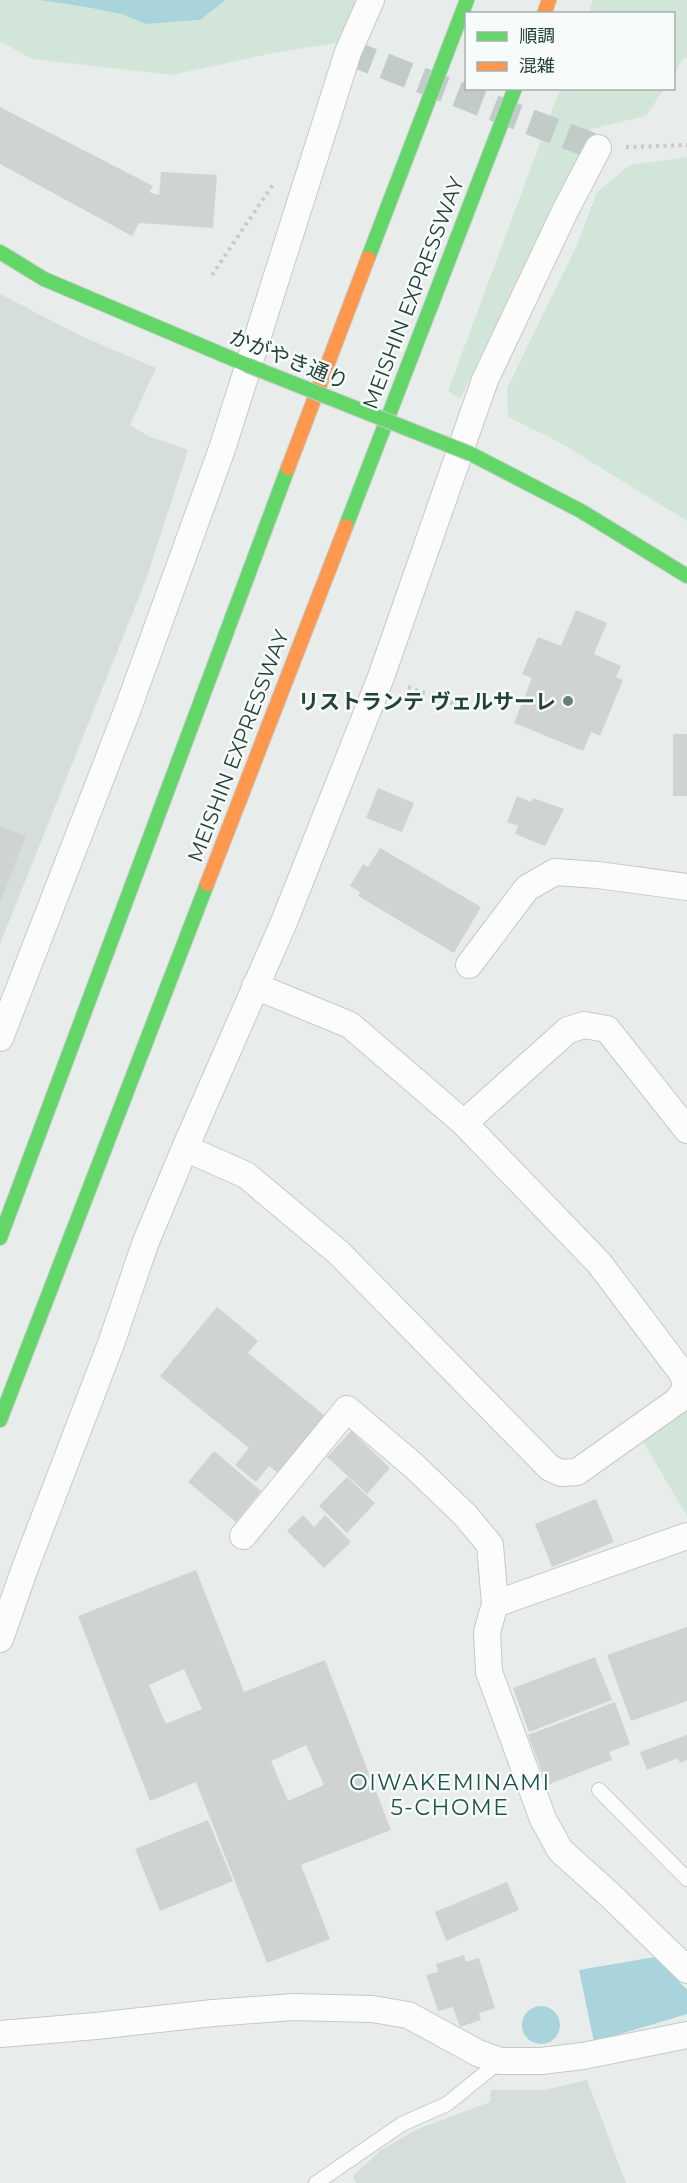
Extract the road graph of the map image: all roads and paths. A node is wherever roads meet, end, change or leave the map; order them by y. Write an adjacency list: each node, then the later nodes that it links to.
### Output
1 (371, 0): 13 (street)
2 (467, 0): 17 (main road)
3 (514, 90): 18 (main road, MEISHIN EXPRESSWAY)
4 (687, 145): 5 (path)
5 (598, 148): 8 (street)
6 (0, 252): 7 (main road, かがやき通り, bridge)
7 (687, 576)
8 (381, 676): 9 (path); 12 (street)
9 (466, 708)
10 (687, 887): 11 (street)
11 (469, 965)
12 (255, 986): 14 (street); 16 (street)
13 (0, 1038)
14 (464, 1123): 15 (street); 16 (street)
15 (687, 1130)
16 (185, 1148): 22 (street)
17 (0, 1238)
18 (0, 1419)
19 (243, 1536): 21 (street)
20 (687, 1536): 21 (street)
21 (495, 1604): 25 (street)
22 (0, 1639)
23 (599, 1790): 24 (lane)
24 (687, 1879)
25 (687, 1970)
26 (0, 2034): 28 (street)
27 (687, 2035): 28 (street)
28 (500, 2061): 29 (lane)
29 (316, 2183)

